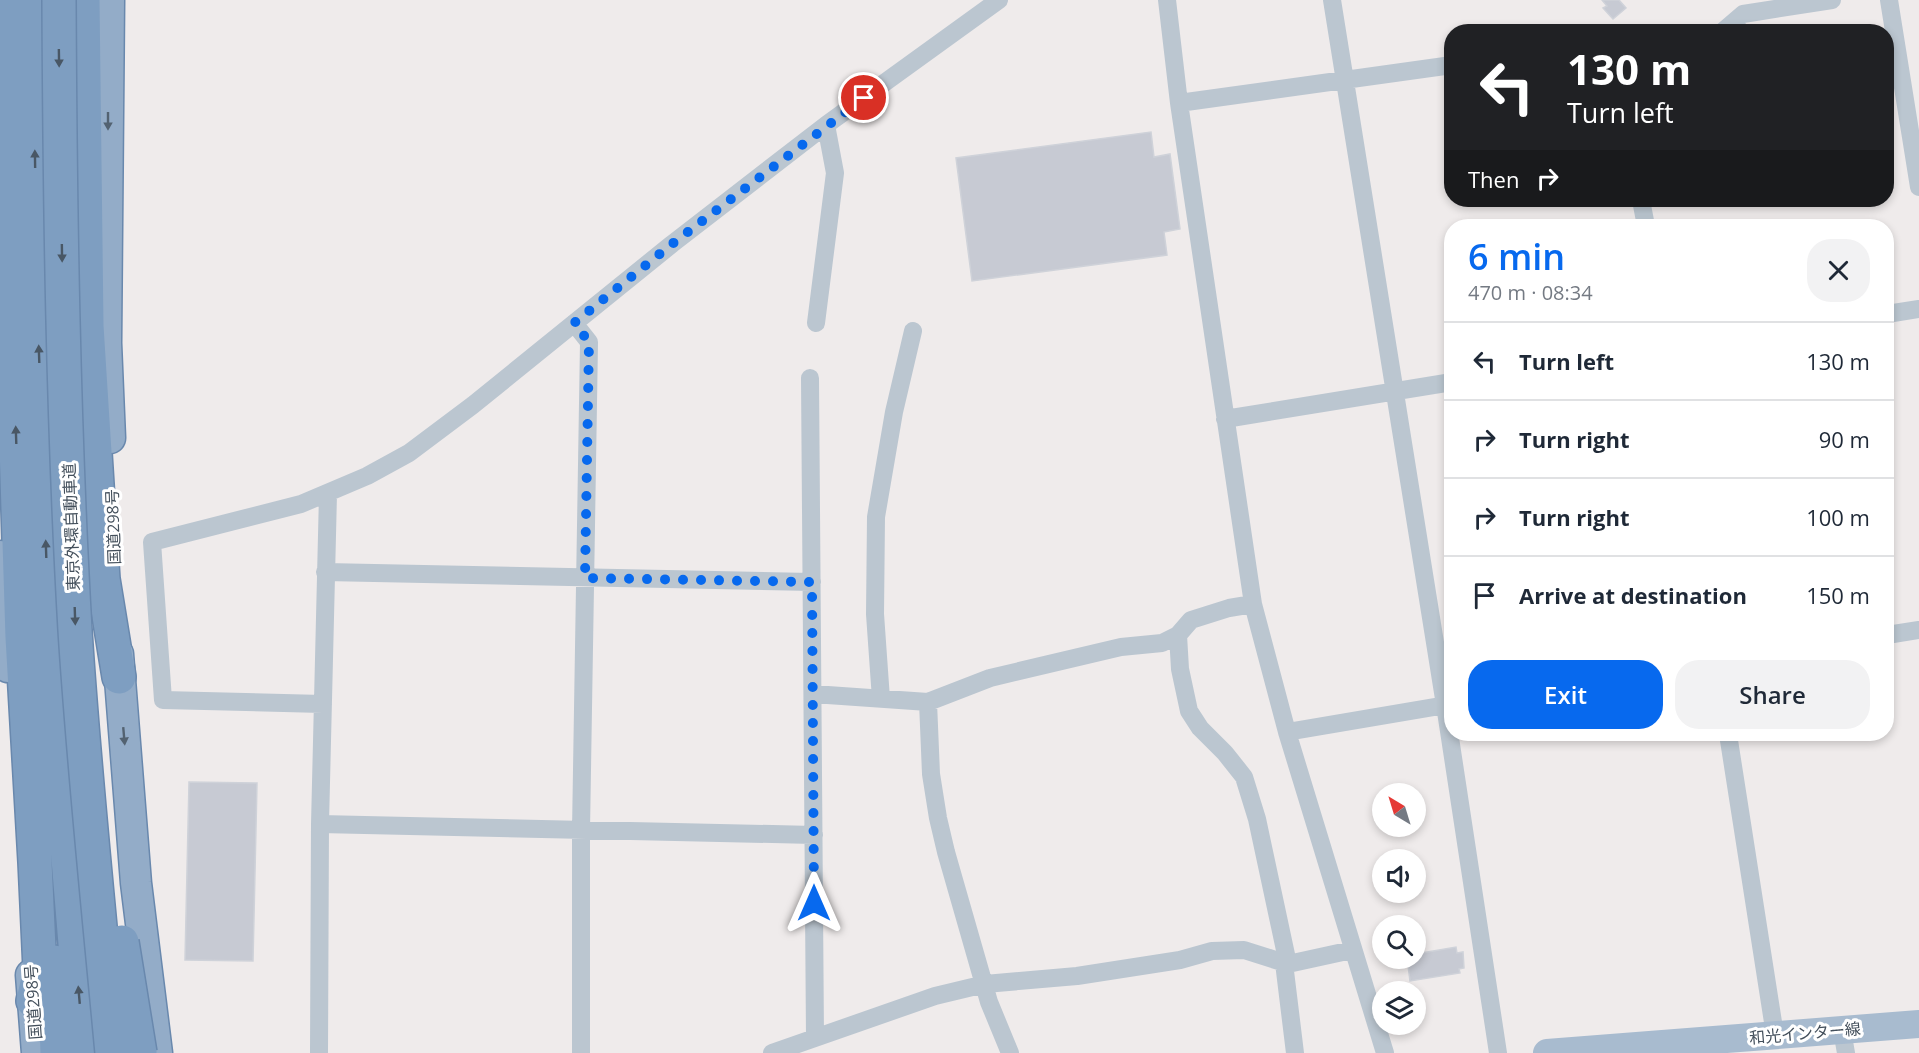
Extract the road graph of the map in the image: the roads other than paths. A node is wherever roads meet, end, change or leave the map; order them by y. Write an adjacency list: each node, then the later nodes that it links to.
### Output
1 (8, 0): 56 (highway, one-way to 1)
2 (33, 0): 34 (highway, 東京外環自動車道, one-way to 2)
3 (59, 0): 45 (highway, 東京外環自動車道, one-way to 45, bridge)
4 (83, 0): 38 (highway)
5 (109, 0): 38 (highway, 国道298号, one-way to 38)
6 (999, 0): 17 (street)
7 (1167, 0): 16 (street)
8 (1332, 0): 15 (street)
9 (1832, 0): 11 (street)
10 (1889, 0): 12 (street)
11 (1731, 24)
12 (1893, 24)
13 (1894, 31): 18 (street)
14 (1444, 66): 15 (street)
15 (1345, 80): 16 (street); 26 (street)
16 (1179, 103): 27 (street)
17 (826, 125): 21 (street); 22 (street)
18 (1919, 187)
19 (1919, 309): 20 (street)
20 (1894, 313)
21 (574, 323): 28 (street); 31 (street)
22 (816, 323)
23 (913, 331): 41 (street)
24 (810, 378): 32 (street)
25 (1444, 383): 26 (street)
26 (1394, 391): 27 (street); 39 (street)
27 (1226, 419): 33 (street)
28 (328, 494): 30 (street); 43 (street)
29 (0, 556): 56 (highway, 国道298号)
30 (325, 572): 31 (street); 43 (street)
31 (585, 578): 32 (street); 50 (street)
32 (812, 582): 40 (street)
33 (1253, 604): 37 (street); 46 (street)
34 (49, 628): 63 (highway); 64 (highway, 東京外環自動車道, one-way to 34)
35 (1919, 630): 36 (street)
36 (1894, 634)
37 (1178, 635): 42 (street); 54 (street)
38 (119, 677): 52 (highway, 国道298号, one-way to 52)
39 (1444, 681)
40 (813, 694): 41 (street); 51 (street)
41 (881, 699): 42 (street)
42 (928, 702): 55 (street)
43 (323, 704): 49 (street)
44 (1444, 705): 46 (street)
45 (81, 710): 66 (highway, 東京外環自動車道, bridge); 67 (highway, bridge)
46 (1287, 732): 53 (street)
47 (1453, 741): 75 (street)
48 (1729, 741): 58 (street)
49 (320, 824): 50 (street); 69 (street)
50 (581, 831): 51 (street); 70 (street)
51 (814, 835): 59 (street)
52 (136, 883): 65 (highway); 68 (highway, 国道298号)
53 (1352, 950): 54 (street); 74 (street)
54 (1286, 963): 55 (street); 73 (street)
55 (985, 984): 59 (street); 72 (street)
56 (33, 1001): 62 (highway, 国道298号)
57 (1919, 1024): 60 (main road, 和光インター線)
58 (1775, 1035): 60 (main road, 和光インター線); 61 (main road, 和光インター線)
59 (815, 1038): 71 (street)
60 (1844, 1041)
61 (1593, 1051): 76 (main road, 和光インター線)
62 (37, 1053)
63 (57, 1053)
64 (84, 1053)
65 (103, 1053)
66 (111, 1053)
67 (140, 1053)
68 (156, 1053)
69 (319, 1053)
70 (581, 1053)
71 (772, 1053)
72 (1011, 1053)
73 (1295, 1053)
74 (1385, 1053)
75 (1498, 1053)
76 (1547, 1053)

